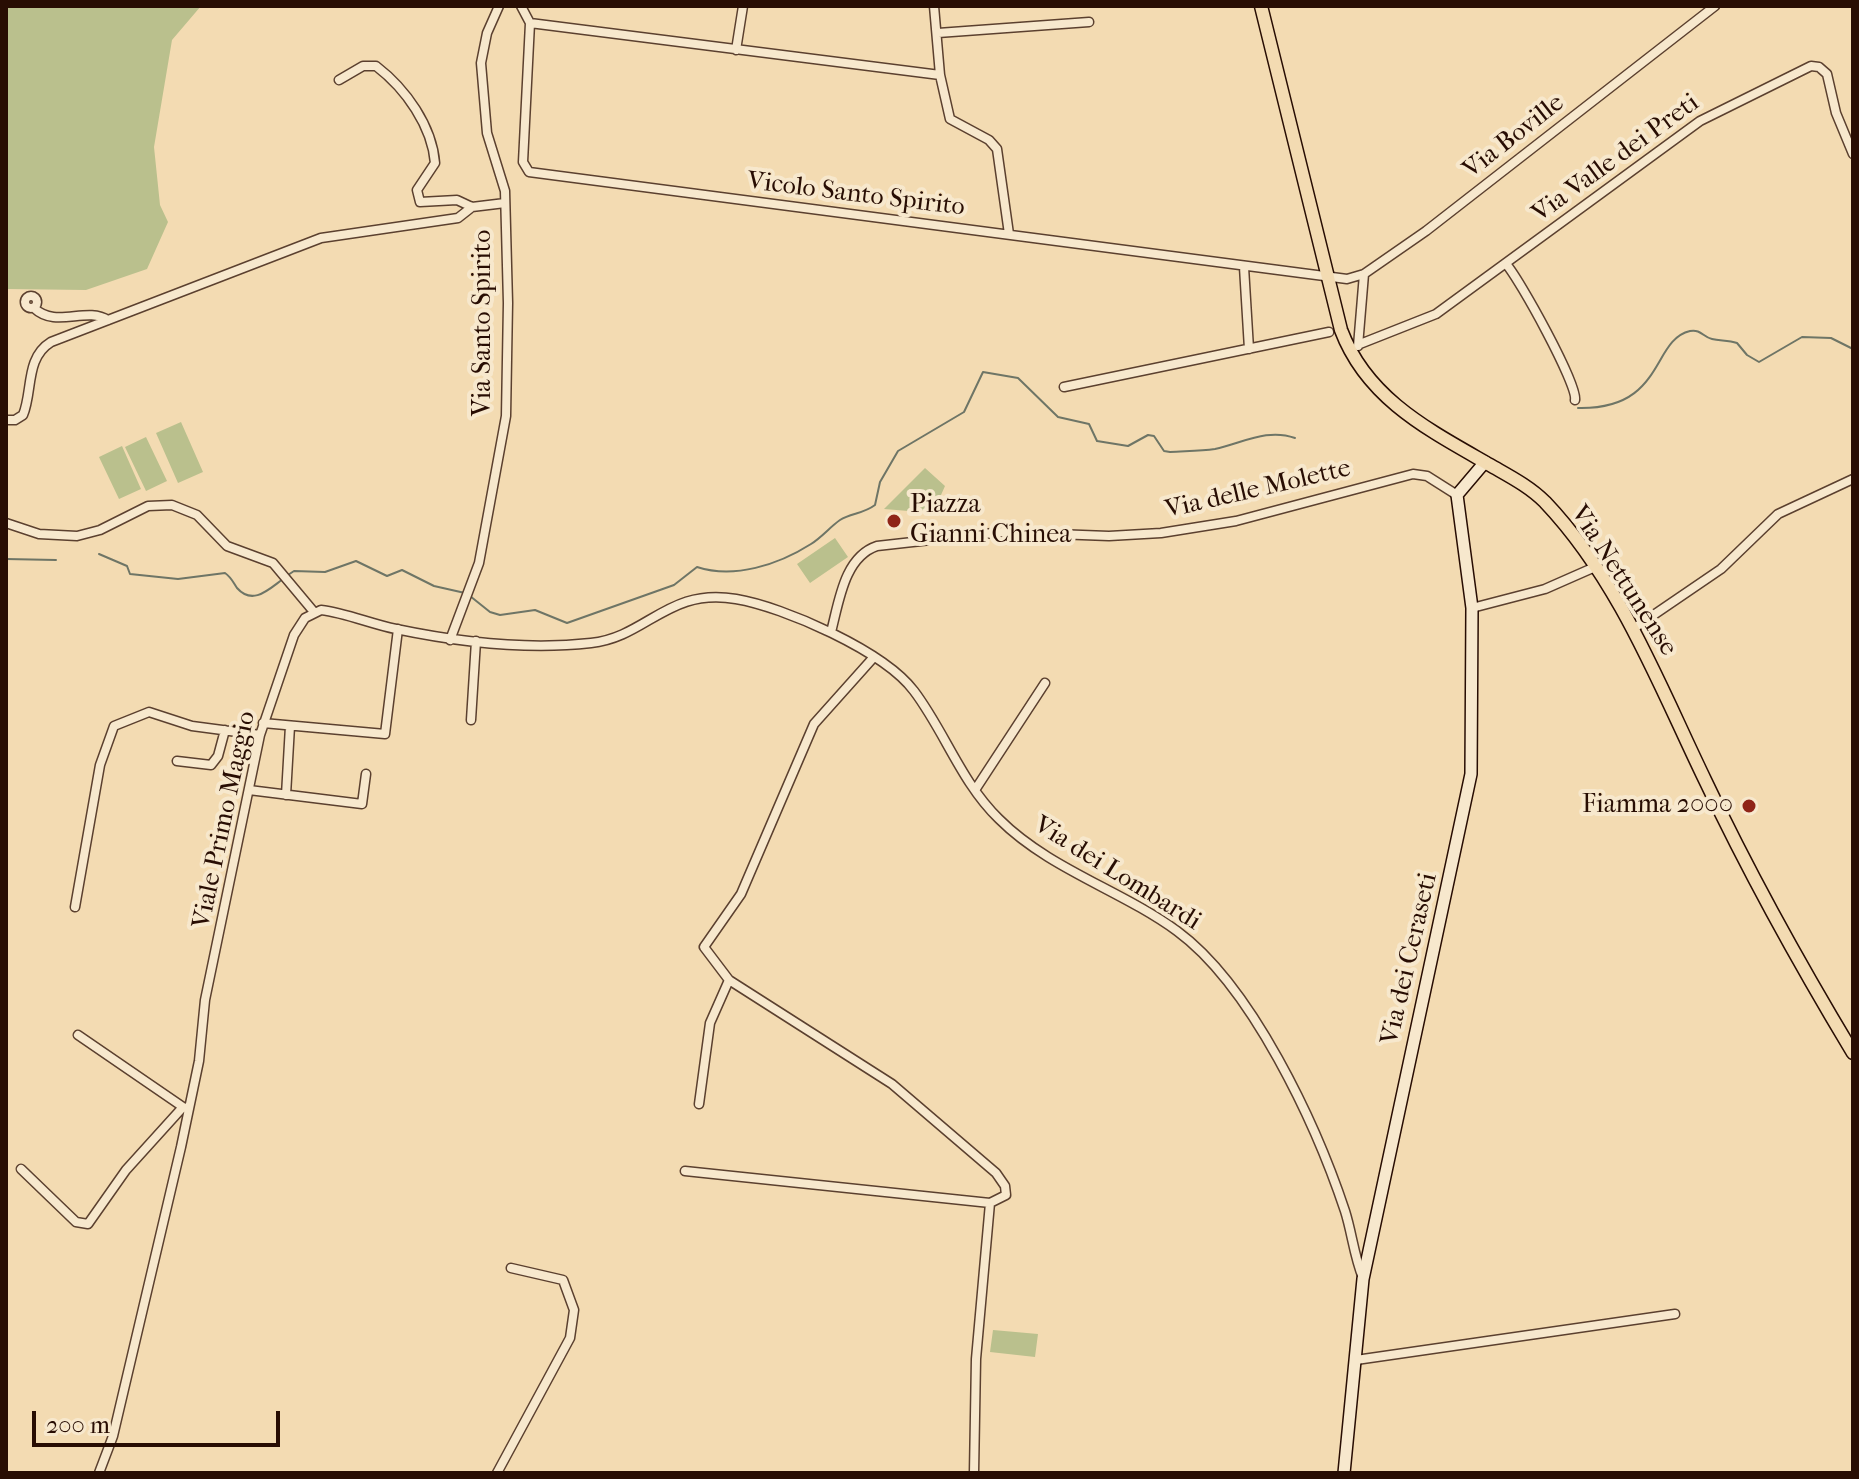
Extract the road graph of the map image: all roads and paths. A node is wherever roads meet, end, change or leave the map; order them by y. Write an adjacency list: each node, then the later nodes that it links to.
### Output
1 (499, 6): 14 (street, Via Santo Spirito)
2 (521, 6): 8 (street)
3 (743, 6): 10 (street)
4 (934, 6): 9 (street)
5 (1261, 6): 20 (main road, Via Nettunense)
6 (1715, 6): 19 (street, Via Boville)
7 (1089, 22): 9 (street)
8 (530, 23): 10 (street); 16 (street, Vicolo Santo Spirito)
9 (938, 33): 11 (street)
10 (736, 50): 11 (street)
11 (940, 75): 16 (street)
12 (339, 80): 15 (street)
13 (1853, 154): 17 (street, Via Valle dei Preti)
14 (505, 203): 15 (street); 39 (street, Via Santo Spirito)
15 (472, 207): 22 (street)
16 (1009, 234): 18 (street, Vicolo Santo Spirito)
17 (1506, 264): 24 (street, Via Valle dei Preti); 27 (street)
18 (1244, 267): 20 (street, Vicolo Santo Spirito); 25 (street)
19 (1364, 274): 20 (street); 24 (street)
20 (1328, 276): 24 (main road, Via Nettunense)
21 (34, 308): 22 (street)
22 (108, 320): 28 (street)
23 (1329, 332): 25 (street)
24 (1355, 348): 29 (main road, Via Nettunense)
25 (1249, 349): 26 (street)
26 (1064, 387)
27 (1575, 400)
28 (6, 420)
29 (1485, 462): 31 (street); 33 (main road, Via Nettunense)
30 (1853, 479): 37 (street)
31 (1457, 495): 34 (street, Via dei Ceraseti); 38 (street, Via delle Molette)
32 (6, 523): 35 (street)
33 (1595, 567): 34 (street); 37 (main road, Via Nettunense)
34 (1472, 608): 63 (street, Via dei Ceraseti)
35 (314, 612): 36 (street); 44 (street, Viale Primo Maggio)
36 (398, 629): 39 (street); 45 (street)
37 (1633, 629): 56 (main road, Via Nettunense)
38 (831, 632): 40 (street); 41 (street, Via dei Lombardi)
39 (450, 640): 40 (street)
40 (476, 641): 43 (street)
41 (873, 658): 51 (street, Via dei Lombardi); 54 (street)
42 (1045, 683): 51 (street)
43 (471, 720)
44 (263, 723): 45 (street); 47 (street, Viale Primo Maggio)
45 (290, 726): 52 (street)
46 (225, 730): 47 (street); 48 (street); 53 (street)
47 (260, 735): 50 (street, Viale Primo Maggio)
48 (177, 761)
49 (366, 774): 52 (street)
50 (249, 790): 52 (street); 58 (street, Viale Primo Maggio)
51 (975, 790): 63 (street, Via dei Lombardi)
52 (286, 795)
53 (75, 907)
54 (729, 980): 57 (street); 61 (street)
55 (78, 1035): 58 (street)
56 (1853, 1053)
57 (699, 1104)
58 (186, 1108): 59 (street); 66 (street, Viale Primo Maggio)
59 (21, 1169)
60 (685, 1171): 61 (street)
61 (990, 1203): 68 (street)
62 (511, 1268): 67 (street)
63 (1363, 1279): 65 (street, Via dei Ceraseti)
64 (1675, 1314): 65 (street)
65 (1356, 1360): 69 (street, Via dei Ceraseti)
66 (99, 1473)
67 (497, 1473)
68 (974, 1473)
69 (1344, 1473)

